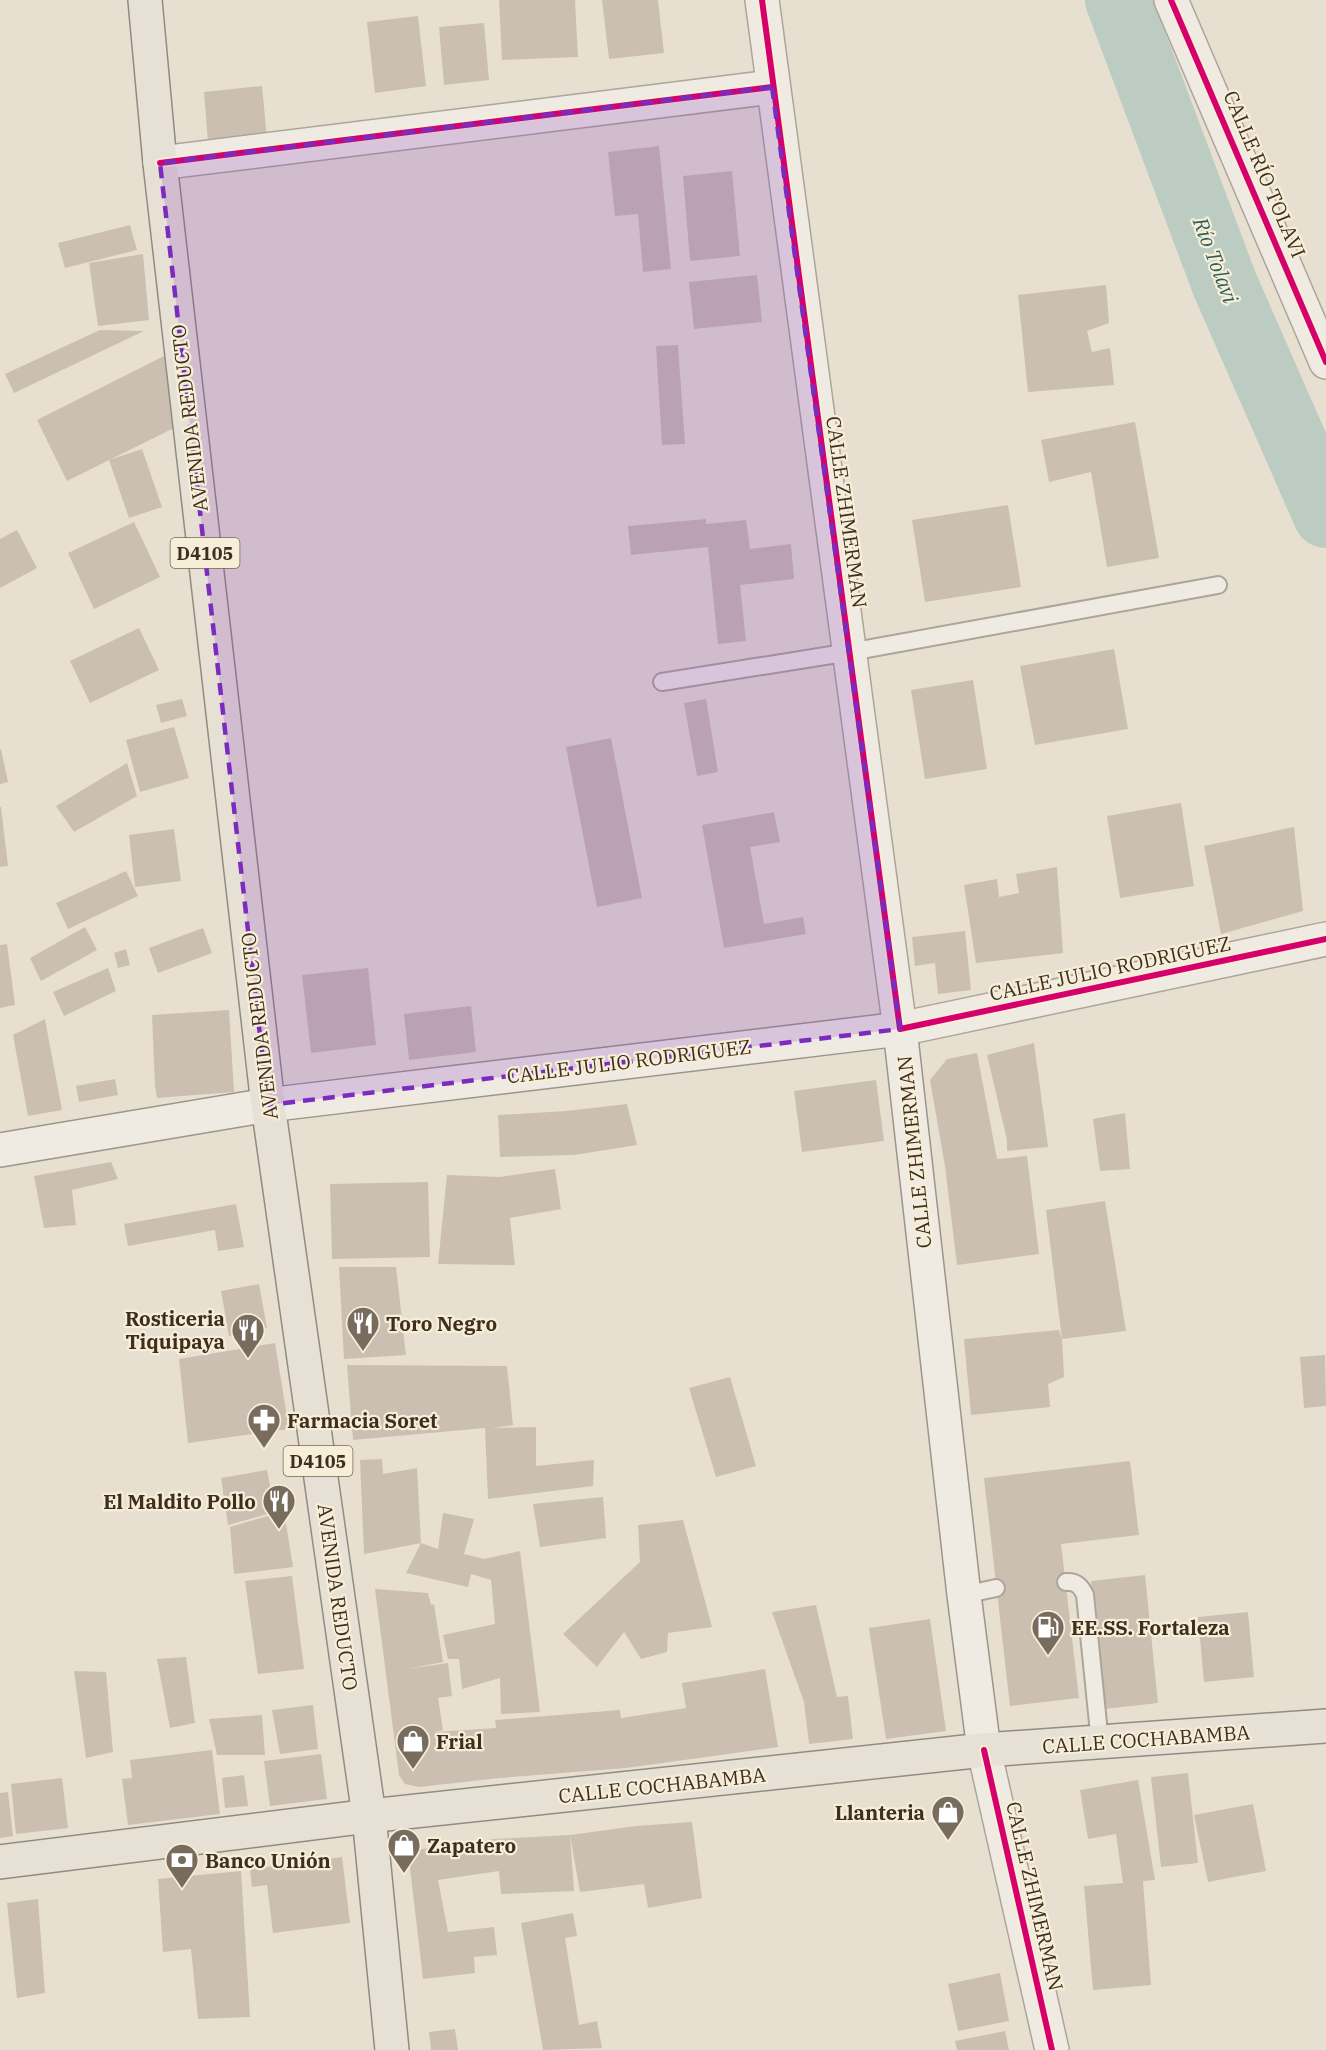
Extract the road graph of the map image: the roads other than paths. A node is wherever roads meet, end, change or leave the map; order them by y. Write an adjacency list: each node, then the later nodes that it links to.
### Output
1 (145, 0): 5 (main road, AVENIDA REDUCTO / D4105)
2 (762, 0): 4 (street, CALLE ZHIMERMAN)
3 (1171, 0): 6 (street, CALLE RÍO TOLAVI)
4 (772, 87): 5 (street); 8 (street, CALLE ZHIMERMAN)
5 (160, 163): 12 (main road, AVENIDA REDUCTO / D4105)
6 (1326, 362)
7 (1218, 585): 8 (lane)
8 (849, 652): 9 (lane); 11 (street, CALLE ZHIMERMAN)
9 (662, 682)
10 (1326, 939): 11 (street, CALLE JULIO RODRIGUEZ)
11 (900, 1029): 12 (street, CALLE JULIO RODRIGUEZ); 16 (street, CALLE ZHIMERMAN)
12 (268, 1105): 13 (street, CALLE JULIO RODRIGUEZ); 20 (main road, AVENIDA REDUCTO / D4105)
13 (0, 1150)
14 (1066, 1582): 18 (lane)
15 (996, 1588): 16 (lane)
16 (964, 1595): 19 (street, CALLE ZHIMERMAN)
17 (1326, 1726): 18 (main road, CALLE COCHABAMBA)
18 (1100, 1743): 19 (main road, CALLE COCHABAMBA)
19 (984, 1750): 20 (main road, CALLE COCHABAMBA); 23 (street, CALLE ZHIMERMAN)
20 (369, 1816): 21 (main road, CALLE COCHABAMBA); 22 (main road, AVENIDA REDUCTO / D4105)
21 (0, 1862)
22 (392, 2050)
23 (1052, 2050)

